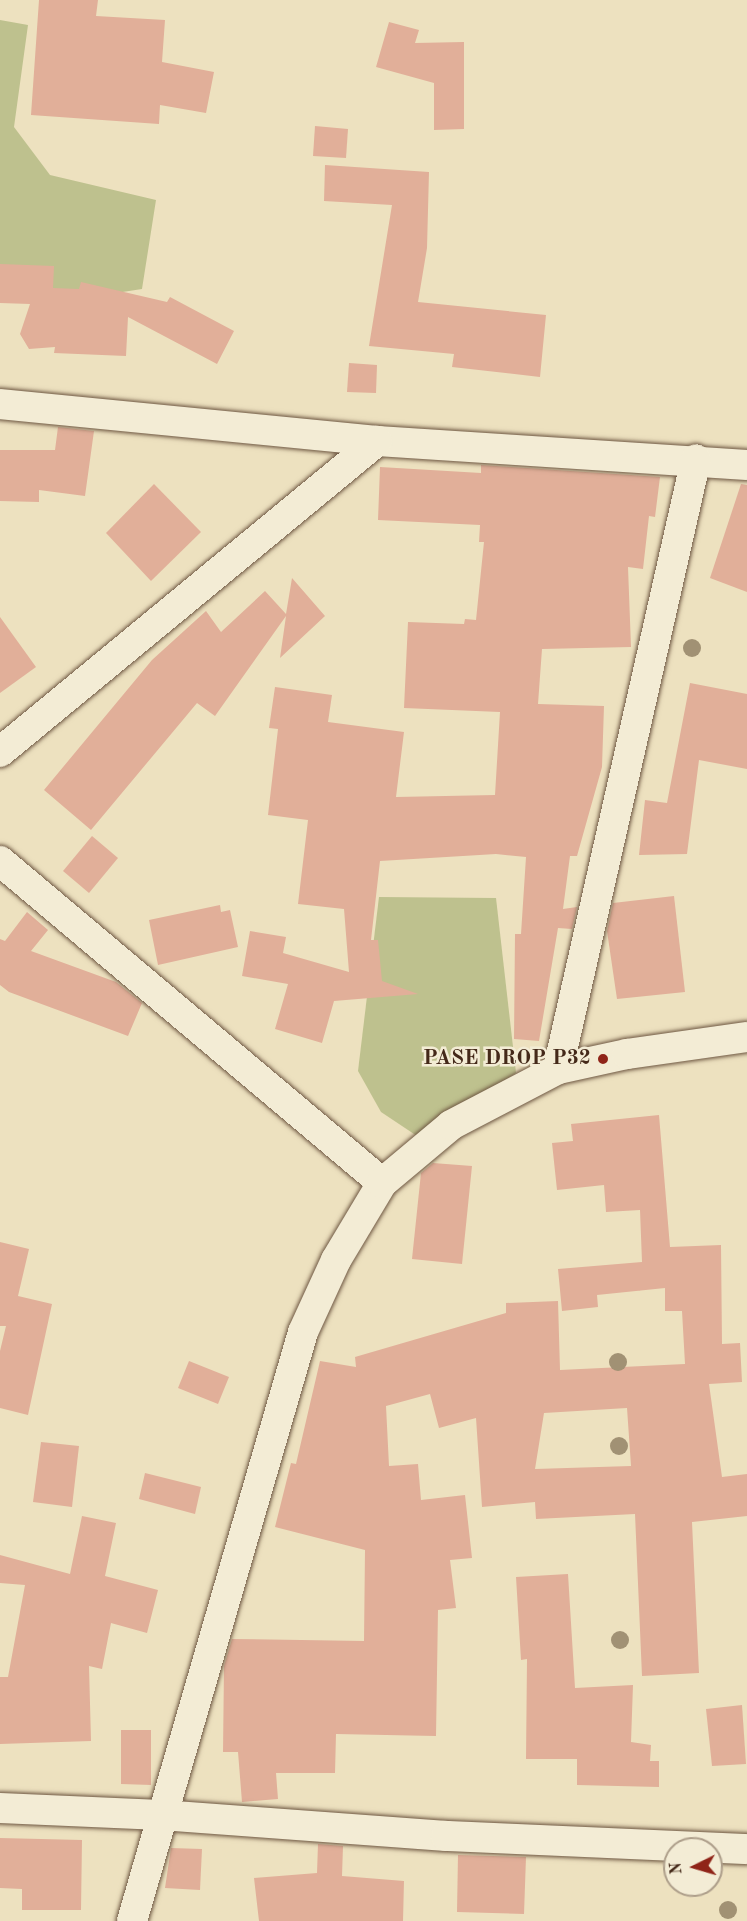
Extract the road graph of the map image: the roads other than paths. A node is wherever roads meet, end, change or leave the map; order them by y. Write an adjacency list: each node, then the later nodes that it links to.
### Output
1 (0, 404): 2 (street)
2 (377, 441): 3 (street); 5 (street)
3 (696, 459): 4 (street); 8 (street)
4 (747, 465)
5 (0, 752)
6 (0, 861): 9 (street)
7 (747, 1037): 8 (street)
8 (558, 1069): 9 (street)
9 (382, 1183): 11 (street)
10 (0, 1808): 11 (street)
11 (161, 1815): 12 (street); 13 (street)
12 (747, 1849)
13 (132, 1921)

